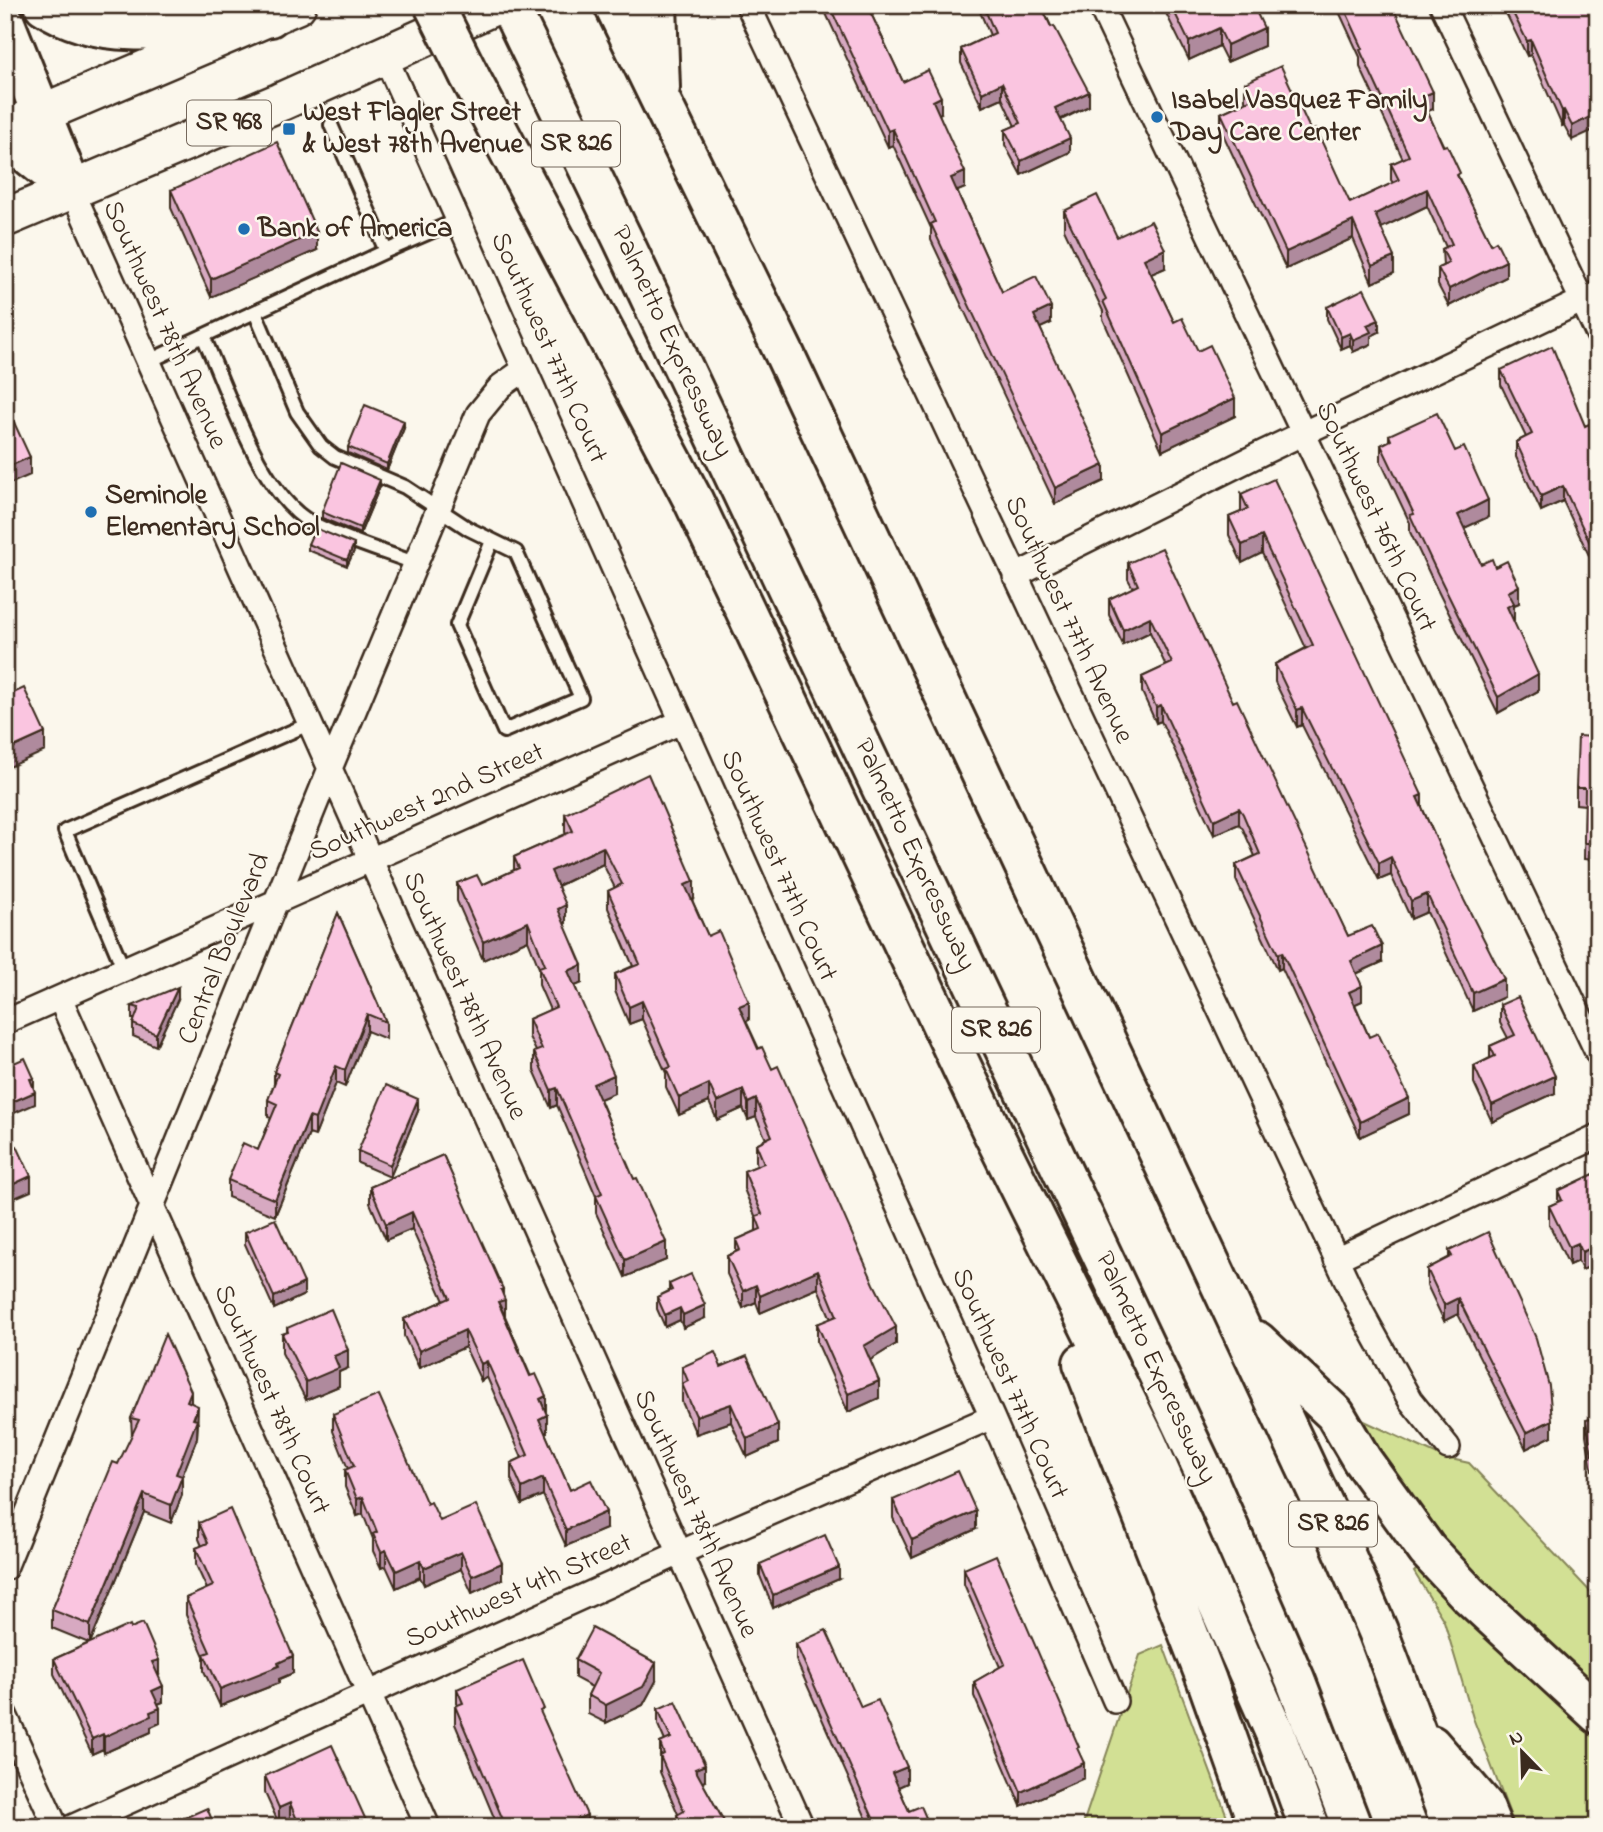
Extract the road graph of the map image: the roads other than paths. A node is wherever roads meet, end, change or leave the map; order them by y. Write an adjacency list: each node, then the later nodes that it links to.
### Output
1 (44, 5): 10 (highway)
2 (434, 5): 42 (highway, bridge)
3 (496, 5): 12 (main road, SR 968)
4 (509, 5): 62 (highway, Palmetto Expressway / SR 826)
5 (657, 5): 13 (highway)
6 (748, 5): 32 (street, Southwest 77th Avenue)
7 (1100, 5): 28 (street, Southwest 76th Court)
8 (1442, 5): 22 (street)
9 (615, 7): 13 (highway, SR 826)
10 (283, 11): 14 (main road)
11 (5, 23): 14 (highway)
12 (385, 56): 18 (main road, SR 968); 20 (street, Southwest 77th Court)
13 (661, 104): 46 (highway, SR 826)
14 (43, 113): 16 (main road); 18 (highway)
15 (331, 125): 21 (lane)
16 (5, 129)
17 (5, 136): 18 (highway)
18 (72, 190): 19 (main road, SR 968); 26 (street, Southwest 78th Avenue)
19 (5, 218)
20 (458, 220): 21 (lane); 27 (street, Southwest 77th Court)
21 (386, 251): 23 (lane)
22 (1590, 297): 24 (street); 28 (street)
23 (255, 312): 25 (lane); 29 (lane)
24 (1598, 334)
25 (203, 336): 26 (lane); 31 (lane)
26 (147, 362): 34 (street, Southwest 78th Avenue)
27 (525, 369): 29 (street, Central Boulevard); 33 (street, Southwest 77th Court)
28 (1303, 434): 32 (street); 41 (street, Southwest 76th Court)
29 (440, 507): 30 (lane); 31 (street, Central Boulevard)
30 (492, 541): 30 (lane)
31 (417, 564): 35 (street, Central Boulevard)
32 (1015, 576): 45 (street, Southwest 77th Avenue)
33 (681, 722): 36 (street, Southwest 2nd Street); 47 (street, Southwest 77th Court)
34 (311, 723): 35 (street, Southwest 78th Avenue); 38 (lane)
35 (331, 766): 36 (street, Southwest 78th Avenue); 37 (street, Central Boulevard)
36 (371, 861): 37 (street, Southwest 2nd Street); 49 (street, Southwest 78th Avenue)
37 (276, 904): 38 (street, Southwest 2nd Street); 44 (street, Central Boulevard)
38 (124, 970): 39 (street, Southwest 2nd Street)
39 (60, 998): 40 (street, Southwest 2nd Street); 44 (street, Southwest 78th Court)
40 (8, 1015)
41 (1598, 1054)
42 (993, 1133): 60 (highway); 61 (highway)
43 (1598, 1136): 45 (street)
44 (153, 1208): 50 (street, Central Boulevard); 51 (street, Southwest 78th Court)
45 (1336, 1259): 48 (street, Southwest 77th Avenue)
46 (1242, 1327): 53 (highway); 55 (highway, SR 826)
47 (992, 1417): 49 (street, Southwest 4th Street); 52 (street, Southwest 77th Court)
48 (1448, 1447)
49 (680, 1553): 51 (street, Southwest 4th Street); 59 (street, Southwest 78th Avenue)
50 (5, 1568)
51 (368, 1693): 57 (street, Southwest 4th Street); 58 (street, Southwest 78th Court)
52 (1115, 1701)
53 (1598, 1714)
54 (5, 1715): 56 (street)
55 (1415, 1726): 63 (highway, SR 826); 64 (highway)
56 (56, 1827)
57 (72, 1827)
58 (428, 1827)
59 (802, 1827)
60 (1259, 1827)
61 (1309, 1827)
62 (1352, 1827)
63 (1452, 1827)
64 (1492, 1827)

